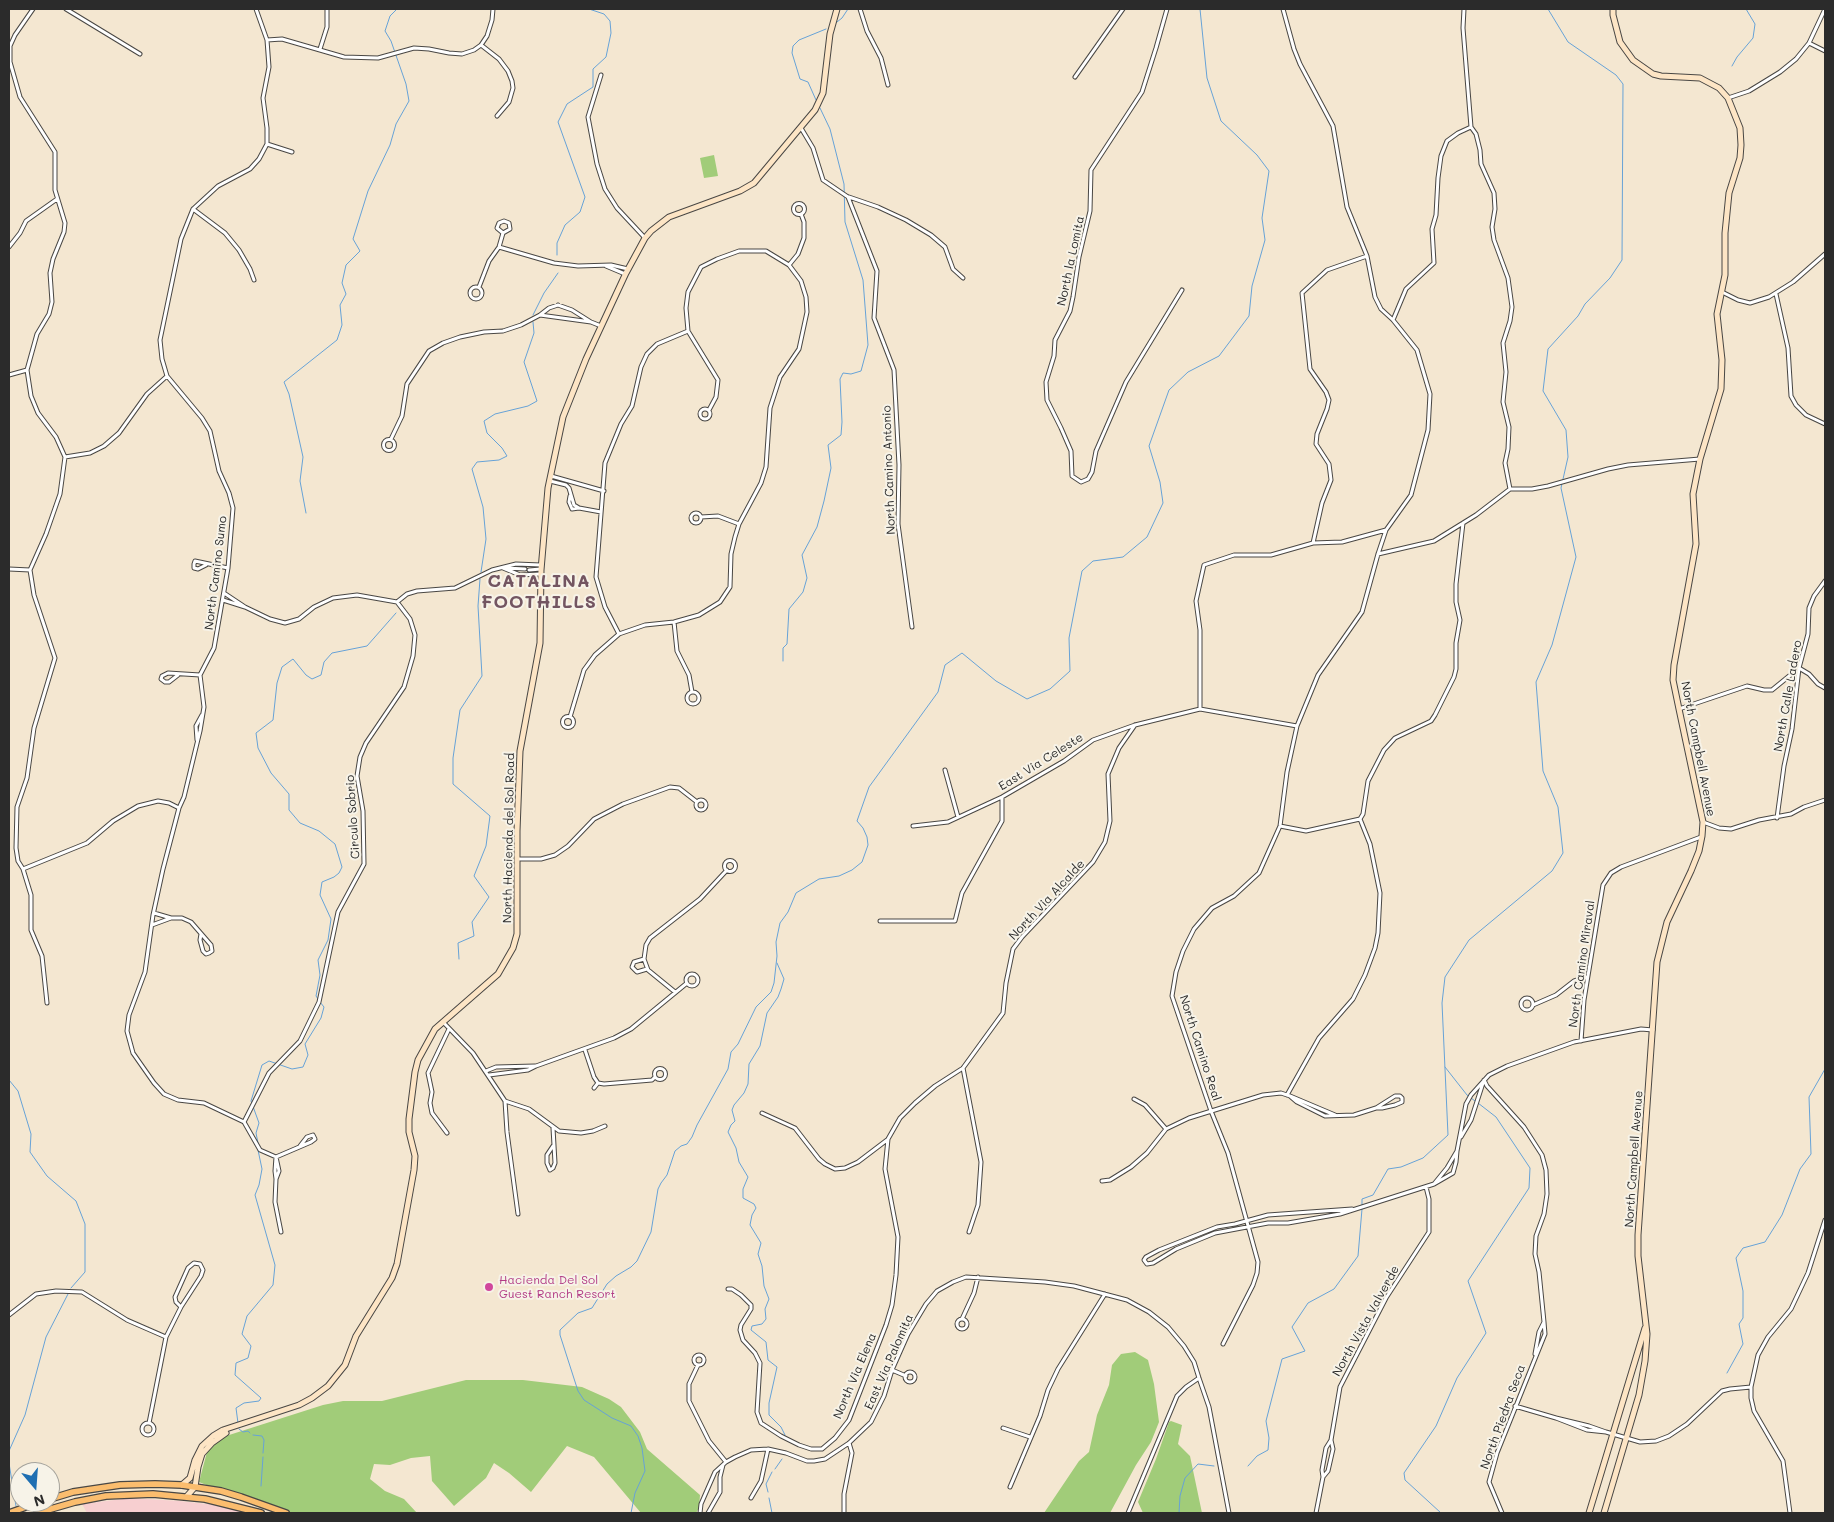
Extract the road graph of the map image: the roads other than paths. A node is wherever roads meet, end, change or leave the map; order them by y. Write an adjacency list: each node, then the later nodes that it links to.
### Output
1 (33, 9): 30 (street)
2 (66, 9): 19 (street)
3 (256, 9): 14 (street)
4 (327, 9): 17 (street)
5 (492, 9): 16 (street)
6 (837, 9): 26 (street, North Hacienda del Sol Road)
7 (860, 9): 22 (street)
8 (1123, 9): 21 (street)
9 (1166, 9): 44 (street, North la Lomita)
10 (1283, 9): 38 (street, North Camino Real)
11 (1464, 9): 25 (street)
12 (1613, 9): 23 (street)
13 (1825, 9): 15 (street)
14 (267, 40): 17 (street); 27 (street)
15 (1809, 43): 18 (street); 23 (street)
16 (481, 45): 17 (street); 24 (street)
17 (320, 49)
18 (1825, 51)
19 (140, 54)
20 (602, 75): 34 (street)
21 (1074, 77)
22 (888, 85)
23 (1728, 98): 45 (street, North Campbell Avenue)
24 (497, 116)
25 (1471, 127): 48 (street); 61 (street)
26 (801, 128): 29 (street); 34 (street, North Hacienda del Sol Road)
27 (267, 144): 28 (street); 31 (street, North Camino Sumo)
28 (292, 152)
29 (848, 197): 41 (street); 84 (street, North Camino Antonio)
30 (57, 199): 35 (street); 52 (street)
31 (193, 209): 42 (street); 54 (street, North Camino Sumo)
32 (801, 214): 39 (street)
33 (503, 233): 36 (street)
34 (645, 238): 40 (street, North Hacienda del Sol Road)
35 (9, 247)
36 (499, 247): 40 (street); 43 (street)
37 (1825, 254): 46 (street)
38 (1366, 256): 48 (street, North Camino Real); 68 (street)
39 (789, 265): 51 (street); 66 (street)
40 (627, 272): 50 (street, North Hacienda del Sol Road)
41 (963, 278)
42 (254, 280)
43 (479, 287): 43 (street)
44 (1182, 290)
45 (1722, 292): 46 (street); 59 (street, North Campbell Avenue)
46 (1776, 294): 56 (street)
47 (540, 314): 49 (street); 49 (street); 57 (street)
48 (1393, 320): 67 (street, North Camino Real)
49 (591, 322): 50 (street)
50 (601, 326): 60 (street, North Hacienda del Sol Road)
51 (688, 331): 55 (street); 62 (street)
52 (27, 370): 53 (street); 58 (street)
53 (9, 375)
54 (167, 376): 58 (street); 72 (street, North Camino Sumo)
55 (709, 410)
56 (1825, 424)
57 (391, 439)
58 (65, 457): 76 (street)
59 (1700, 459): 61 (street); 92 (street, North Campbell Avenue)
60 (550, 478): 62 (street); 63 (street); 75 (street, North Hacienda del Sol Road)
61 (1510, 489): 65 (street)
62 (604, 491): 63 (street)
63 (601, 512): 85 (street)
64 (701, 517): 66 (street)
65 (1463, 523): 69 (street); 103 (street)
66 (739, 524): 83 (street)
67 (1386, 530): 68 (street); 69 (street, North Camino Real)
68 (1313, 543): 91 (street)
69 (1378, 554): 95 (street, North Camino Real)
70 (206, 564): 72 (street)
71 (9, 568): 76 (street)
72 (228, 568): 79 (street, North Camino Sumo)
73 (503, 568): 74 (street); 75 (street); 75 (street); 81 (street)
74 (525, 569)
75 (541, 569): 77 (street); 108 (street, North Hacienda del Sol Road)
76 (30, 570): 109 (street)
77 (529, 570)
78 (1825, 581): 86 (street, North Calle Ladero)
79 (224, 593): 80 (street, North Camino Sumo); 82 (street)
80 (222, 600): 82 (street); 88 (street, North Camino Sumo)
81 (397, 602): 82 (street); 142 (street, Circulo Sobrio)
82 (244, 607)
83 (674, 622): 85 (street); 90 (street)
84 (912, 627)
85 (619, 634): 93 (street)
86 (1799, 668): 89 (street); 92 (street); 102 (street, North Calle Ladero)
87 (178, 675): 87 (street); 88 (street)
88 (200, 675): 100 (street)
89 (1825, 688)
90 (692, 692)
91 (1200, 709): 94 (street, East Via Celeste); 95 (street)
92 (1679, 709): 104 (street, North Campbell Avenue)
93 (570, 717)
94 (1135, 725): 97 (street, East Via Celeste); 129 (street, North Via Alcalde)
95 (1297, 726): 106 (street, North Camino Real)
96 (945, 770): 101 (street)
97 (1002, 797): 101 (street, East Via Celeste); 113 (street)
98 (1825, 800): 102 (street)
99 (697, 802): 108 (street)
100 (179, 808): 109 (street); 111 (street)
101 (958, 817): 105 (street, East Via Celeste)
102 (1777, 818): 104 (street)
103 (1360, 819): 106 (street); 136 (street)
104 (1703, 822): 107 (street, North Campbell Avenue)
105 (913, 826)
106 (1280, 826): 140 (street, North Camino Real)
107 (1702, 836): 118 (street, North Camino Miraval); 125 (street, North Campbell Avenue)
108 (518, 859): 123 (street, North Hacienda del Sol Road)
109 (23, 869): 121 (street)
110 (727, 870): 116 (street)
111 (154, 913): 112 (street); 114 (street)
112 (171, 918): 114 (street); 115 (street)
113 (880, 921)
114 (152, 925): 142 (street)
115 (201, 934): 115 (street)
116 (644, 958): 117 (street); 117 (street)
117 (647, 969): 120 (street)
118 (1587, 977): 122 (street); 126 (street, North Camino Miraval)
119 (687, 983): 120 (street)
120 (676, 992): 127 (street)
121 (47, 1004)
122 (1532, 1005)
123 (442, 1022): 124 (street); 179 (street, North Hacienda del Sol Road)
124 (449, 1030): 130 (street); 146 (street)
125 (1653, 1030): 126 (street); 169 (street, North Campbell Avenue)
126 (1581, 1041): 133 (street)
127 (586, 1050): 128 (street); 134 (street)
128 (536, 1066): 130 (street); 131 (street)
129 (963, 1068): 148 (street, North Via Alcalde); 162 (street)
130 (486, 1071): 131 (street)
131 (489, 1075): 138 (street)
132 (656, 1077): 134 (street)
133 (1484, 1080): 147 (street); 147 (street); 177 (street, North Piedra Seca)
134 (598, 1083): 135 (street)
135 (594, 1088)
136 (1288, 1095): 139 (street); 140 (street)
137 (1134, 1099): 145 (street)
138 (505, 1101): 144 (street); 157 (street)
139 (1376, 1108): 139 (street)
140 (1211, 1111): 145 (street); 159 (street, North Camino Real)
141 (762, 1113): 148 (street)
142 (244, 1122): 152 (street)
143 (605, 1126): 144 (street)
144 (554, 1128): 150 (street)
145 (1166, 1129): 153 (street)
146 (447, 1133)
147 (1460, 1138): 151 (street)
148 (888, 1139): 164 (street, North Via Elena)
149 (300, 1146): 152 (street)
150 (553, 1146): 150 (street)
151 (1457, 1151): 154 (street); 154 (street)
152 (276, 1157): 161 (street)
153 (1102, 1181)
154 (1434, 1184): 155 (street)
155 (1426, 1187): 156 (street); 203 (street, North Vista Valverde)
156 (1352, 1209): 159 (street); 160 (street)
157 (518, 1214)
158 (1825, 1220): 176 (street)
159 (1247, 1221): 160 (street, North Camino Real); 160 (street)
160 (1249, 1226): 171 (street, North Camino Real)
161 (281, 1232)
162 (969, 1232)
163 (978, 1277): 165 (street, East Via Palomita); 168 (street); 173 (street, East Via Palomita)
164 (728, 1289)
165 (1105, 1294): 175 (street, East Via Palomita); 182 (street)
166 (181, 1307): 166 (street); 170 (street)
167 (9, 1315): 170 (street)
168 (962, 1319)
169 (1645, 1328): 181 (street, North Campbell Avenue); 183 (street, North Campbell Avenue)
170 (166, 1337): 178 (street)
171 (1223, 1344)
172 (698, 1365): 186 (street)
173 (892, 1370): 174 (street); 184 (street, East Via Palomita)
174 (906, 1376)
175 (1199, 1378): 201 (street); 202 (street, East Via Palomita)
176 (1750, 1387): 183 (street); 207 (street)
177 (1515, 1406): 181 (street); 204 (street, North Piedra Seca)
178 (149, 1422)
179 (240, 1426): 187 (street, North Hacienda del Sol Road); 188 (street, North Hacienda del Sol Road)
180 (1004, 1428): 182 (street)
181 (1613, 1435): 183 (street); 205 (street, North Campbell Avenue)
182 (1030, 1437): 189 (street)
183 (1626, 1438): 206 (street, North Campbell Avenue)
184 (849, 1443): 185 (street, East Via Palomita); 200 (street)
185 (768, 1449): 186 (street, East Via Palomita); 193 (street)
186 (725, 1463): 198 (street, East Via Palomita); 199 (street)
187 (182, 1485): 188 (main road); 190 (main road)
188 (195, 1487): 192 (street, North Hacienda del Sol Road); 197 (main road)
189 (1010, 1487)
190 (73, 1492): 191 (main road); 194 (main road)
191 (60, 1496)
192 (188, 1496): 194 (main road); 196 (main road)
193 (751, 1498)
194 (75, 1502): 195 (main road)
195 (37, 1513)
196 (261, 1513)
197 (286, 1513)
198 (700, 1513)
199 (708, 1513)
200 (844, 1513)
201 (1128, 1513)
202 (1230, 1513)
203 (1316, 1513)
204 (1502, 1513)
205 (1589, 1513)
206 (1604, 1513)
207 (1790, 1513)

